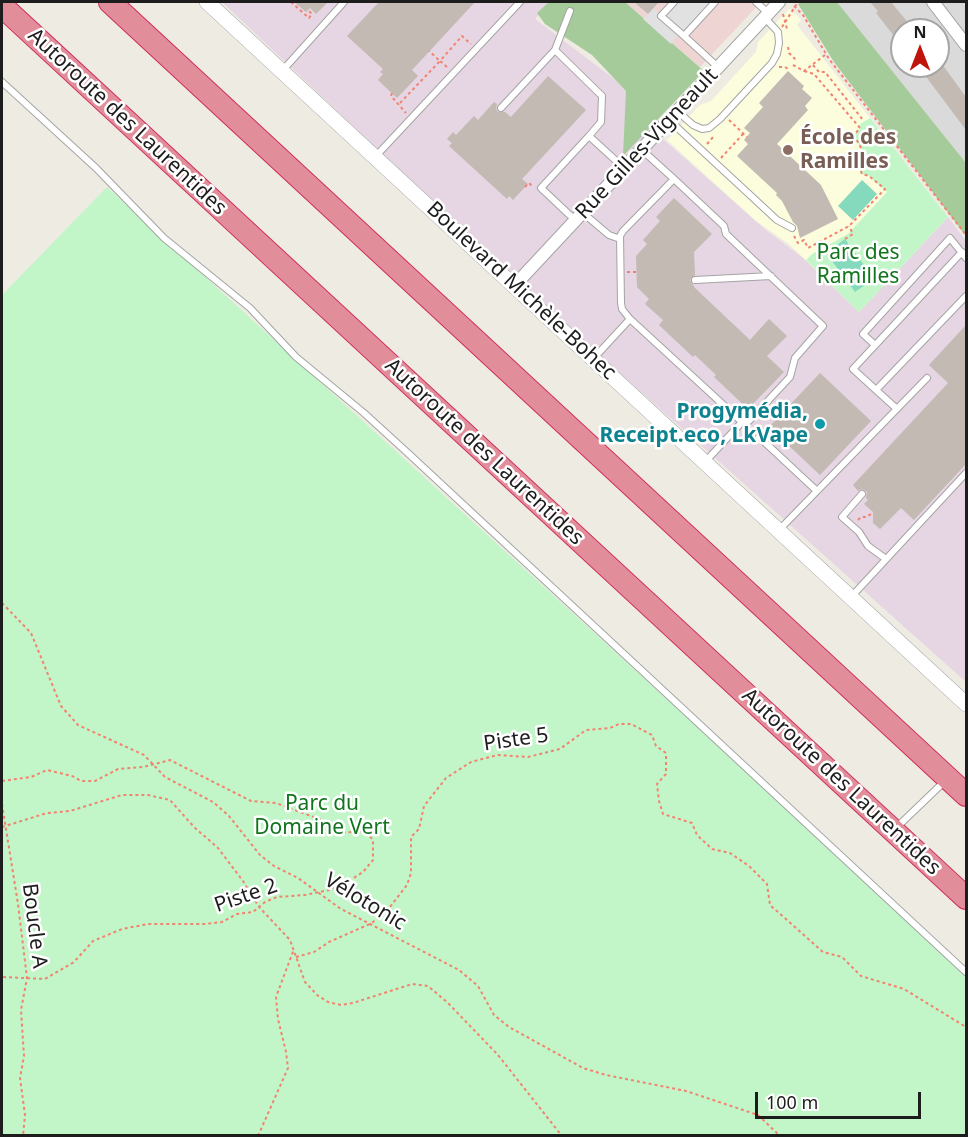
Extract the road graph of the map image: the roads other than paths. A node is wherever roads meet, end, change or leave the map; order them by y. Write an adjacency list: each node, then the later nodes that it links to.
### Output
1 (110, 2): 50 (highway)
2 (207, 2): 17 (street, Boulevard Michèle-Bohec)
3 (344, 2): 17 (lane)
4 (520, 2): 23 (lane)
5 (674, 2): 13 (lane)
6 (715, 2): 13 (lane)
7 (756, 2): 12 (lane)
8 (779, 2): 12 (street, Rue Gilles-Vigneault)
9 (940, 4): 14 (street)
10 (2, 6): 52 (highway, Autoroute des Laurentides)
11 (570, 11): 15 (lane)
12 (767, 16): 16 (street, Rue Gilles-Vigneault); 20 (lane)
13 (684, 36): 16 (lane)
14 (966, 45)
15 (555, 50): 19 (lane); 21 (lane)
16 (718, 68): 20 (street, Rue Gilles-Vigneault)
17 (282, 71): 23 (street, Boulevard Michèle-Bohec)
18 (2, 82): 54 (lane)
19 (501, 108)
20 (673, 116): 22 (street, Rue Gilles-Vigneault); 27 (lane)
21 (589, 136): 24 (lane); 26 (lane)
22 (642, 150): 24 (street, Rue Gilles-Vigneault); 25 (lane)
23 (375, 157): 32 (street, Boulevard Michèle-Bohec)
24 (624, 169): 26 (street, Rue Gilles-Vigneault)
25 (674, 179): 28 (lane); 30 (lane)
26 (580, 217): 28 (lane); 32 (street, Rue Gilles-Vigneault)
27 (792, 228)
28 (620, 238): 34 (lane)
29 (964, 255): 35 (lane); 35 (lane)
30 (771, 276): 31 (lane); 40 (lane)
31 (695, 280)
32 (515, 285): 36 (street, Boulevard Michèle-Bohec)
33 (966, 296): 38 (lane)
34 (630, 320): 36 (lane); 40 (lane)
35 (875, 345): 38 (lane)
36 (593, 358): 42 (street, Boulevard Michèle-Bohec)
37 (927, 378): 39 (lane)
38 (876, 390): 39 (lane)
39 (897, 409): 44 (lane)
40 (742, 422): 42 (lane)
41 (759, 437): 44 (lane)
42 (705, 462): 46 (street, Boulevard Michèle-Bohec)
43 (966, 473): 47 (lane)
44 (817, 491): 46 (lane)
45 (862, 494): 47 (lane)
46 (779, 530): 48 (street, Boulevard Michèle-Bohec)
47 (886, 560): 48 (lane)
48 (852, 597): 49 (street, Boulevard Michèle-Bohec)
49 (966, 704)
50 (948, 778): 51 (highway); 52 (lane)
51 (966, 795)
52 (894, 831): 53 (highway, Autoroute des Laurentides)
53 (966, 898)
54 (966, 972)

